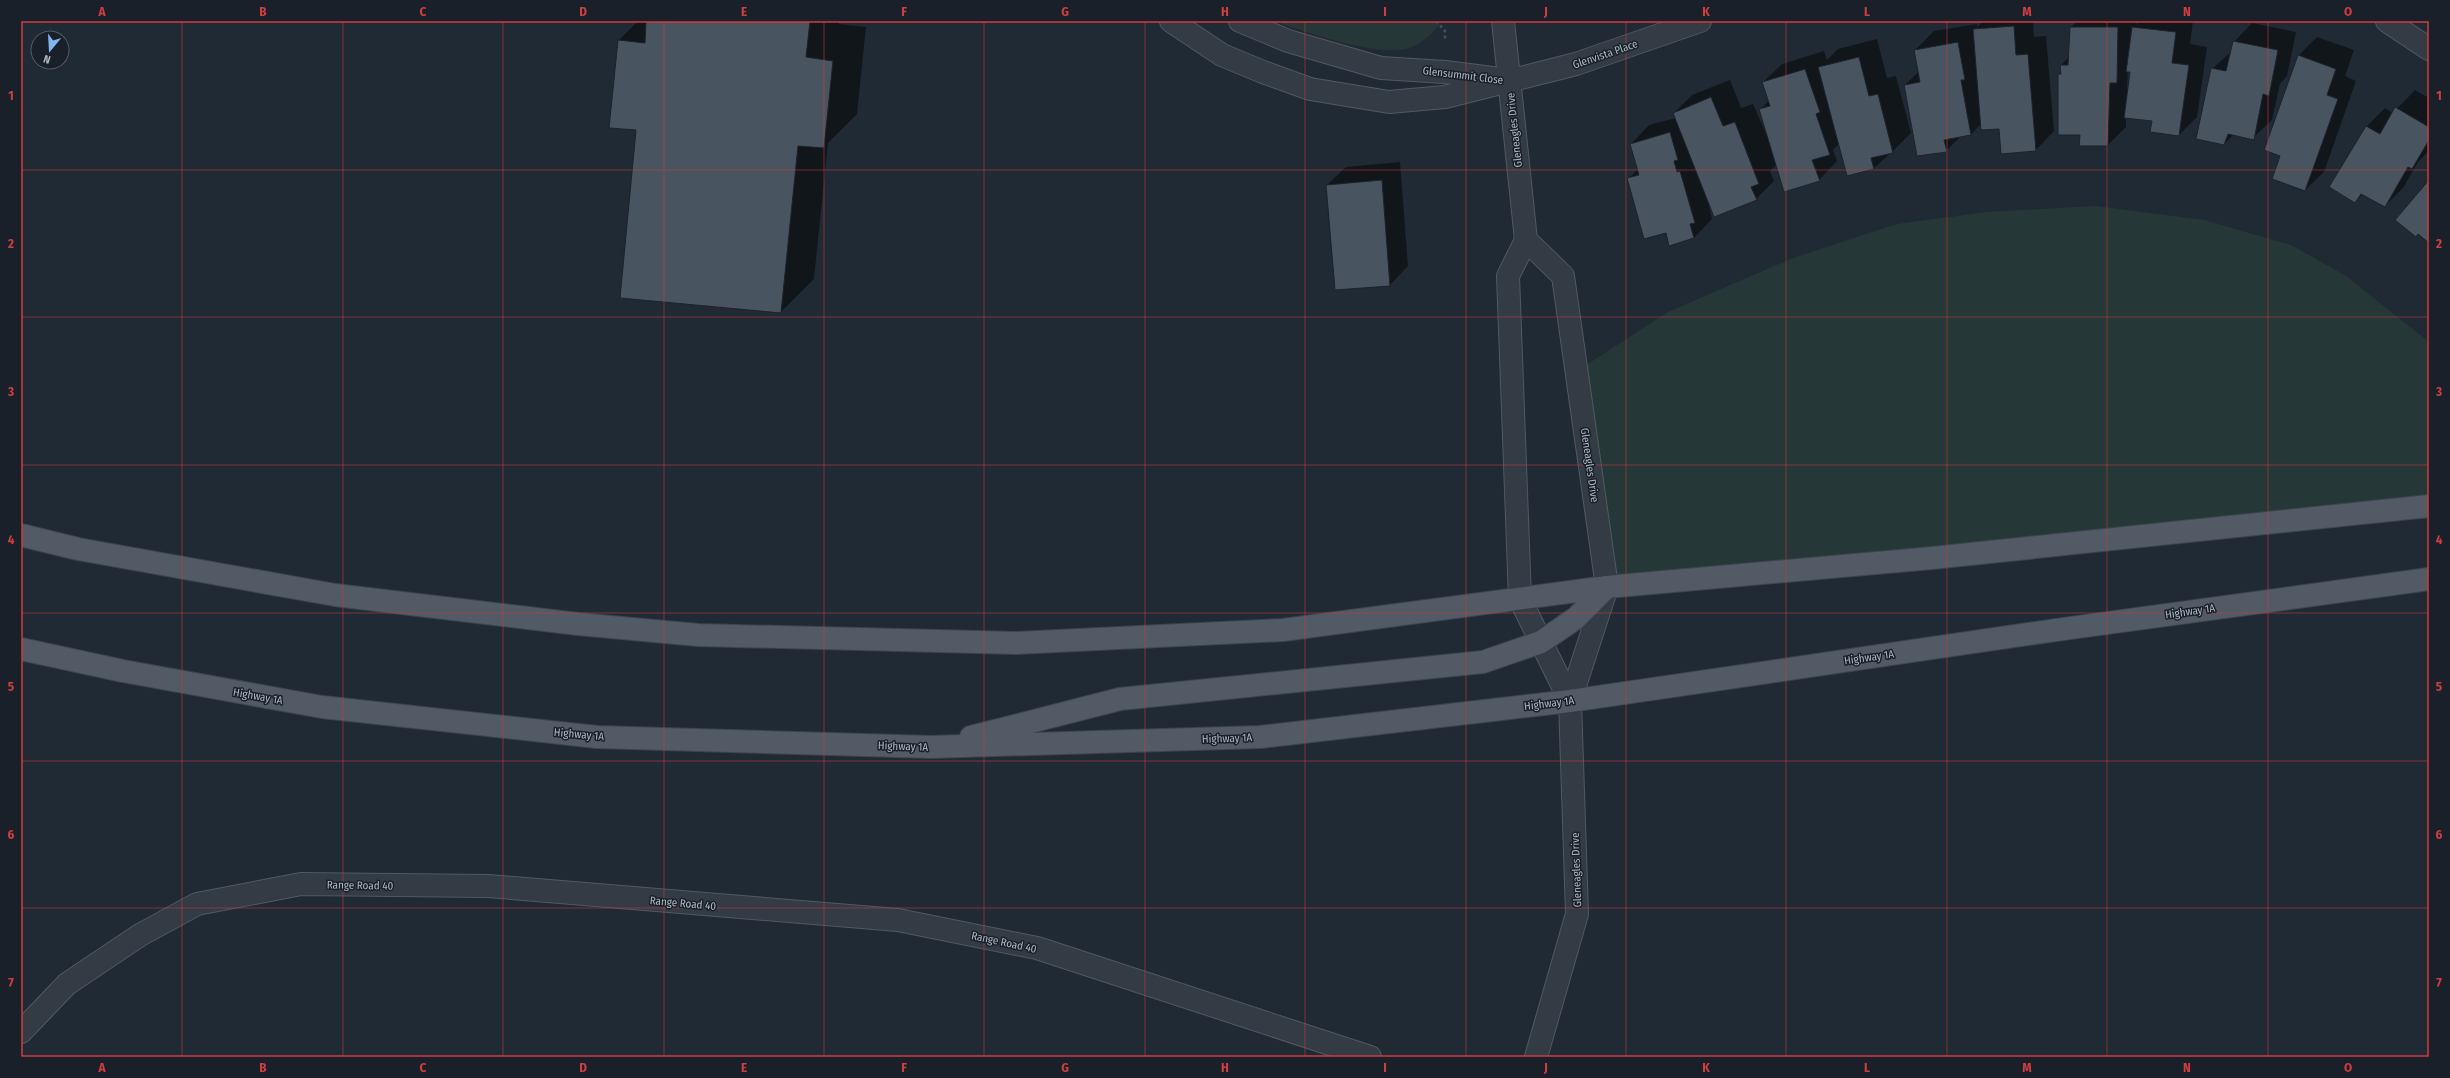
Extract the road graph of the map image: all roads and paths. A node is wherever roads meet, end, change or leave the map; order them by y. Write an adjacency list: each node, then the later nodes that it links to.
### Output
1 (1171, 21): 7 (street, Glensummit Close)
2 (1240, 21): 7 (street, Glensummit Close)
3 (1502, 21): 7 (street, Gleneagles Drive)
4 (1700, 21): 7 (street, Glenvista Place)
5 (2387, 21): 6 (street)
6 (2429, 49)
7 (1509, 80): 8 (street, Gleneagles Drive)
8 (1526, 240): 12 (street, Gleneagles Drive); 13 (street, Gleneagles Drive)
9 (2429, 506): 12 (main road)
10 (21, 535): 13 (main road)
11 (2429, 579): 16 (main road, Highway 1A)
12 (1607, 587): 13 (main road); 14 (main road); 16 (street, Gleneagles Drive)
13 (1520, 599): 14 (street, Gleneagles Drive)
14 (1541, 642): 16 (street, Gleneagles Drive); 17 (main road)
15 (21, 649): 17 (main road, Highway 1A)
16 (1570, 701): 17 (main road, Highway 1A); 20 (street, Gleneagles Drive)
17 (931, 747)
18 (21, 1032): 19 (street, Range Road 40)
19 (1370, 1057)
20 (1536, 1057)

